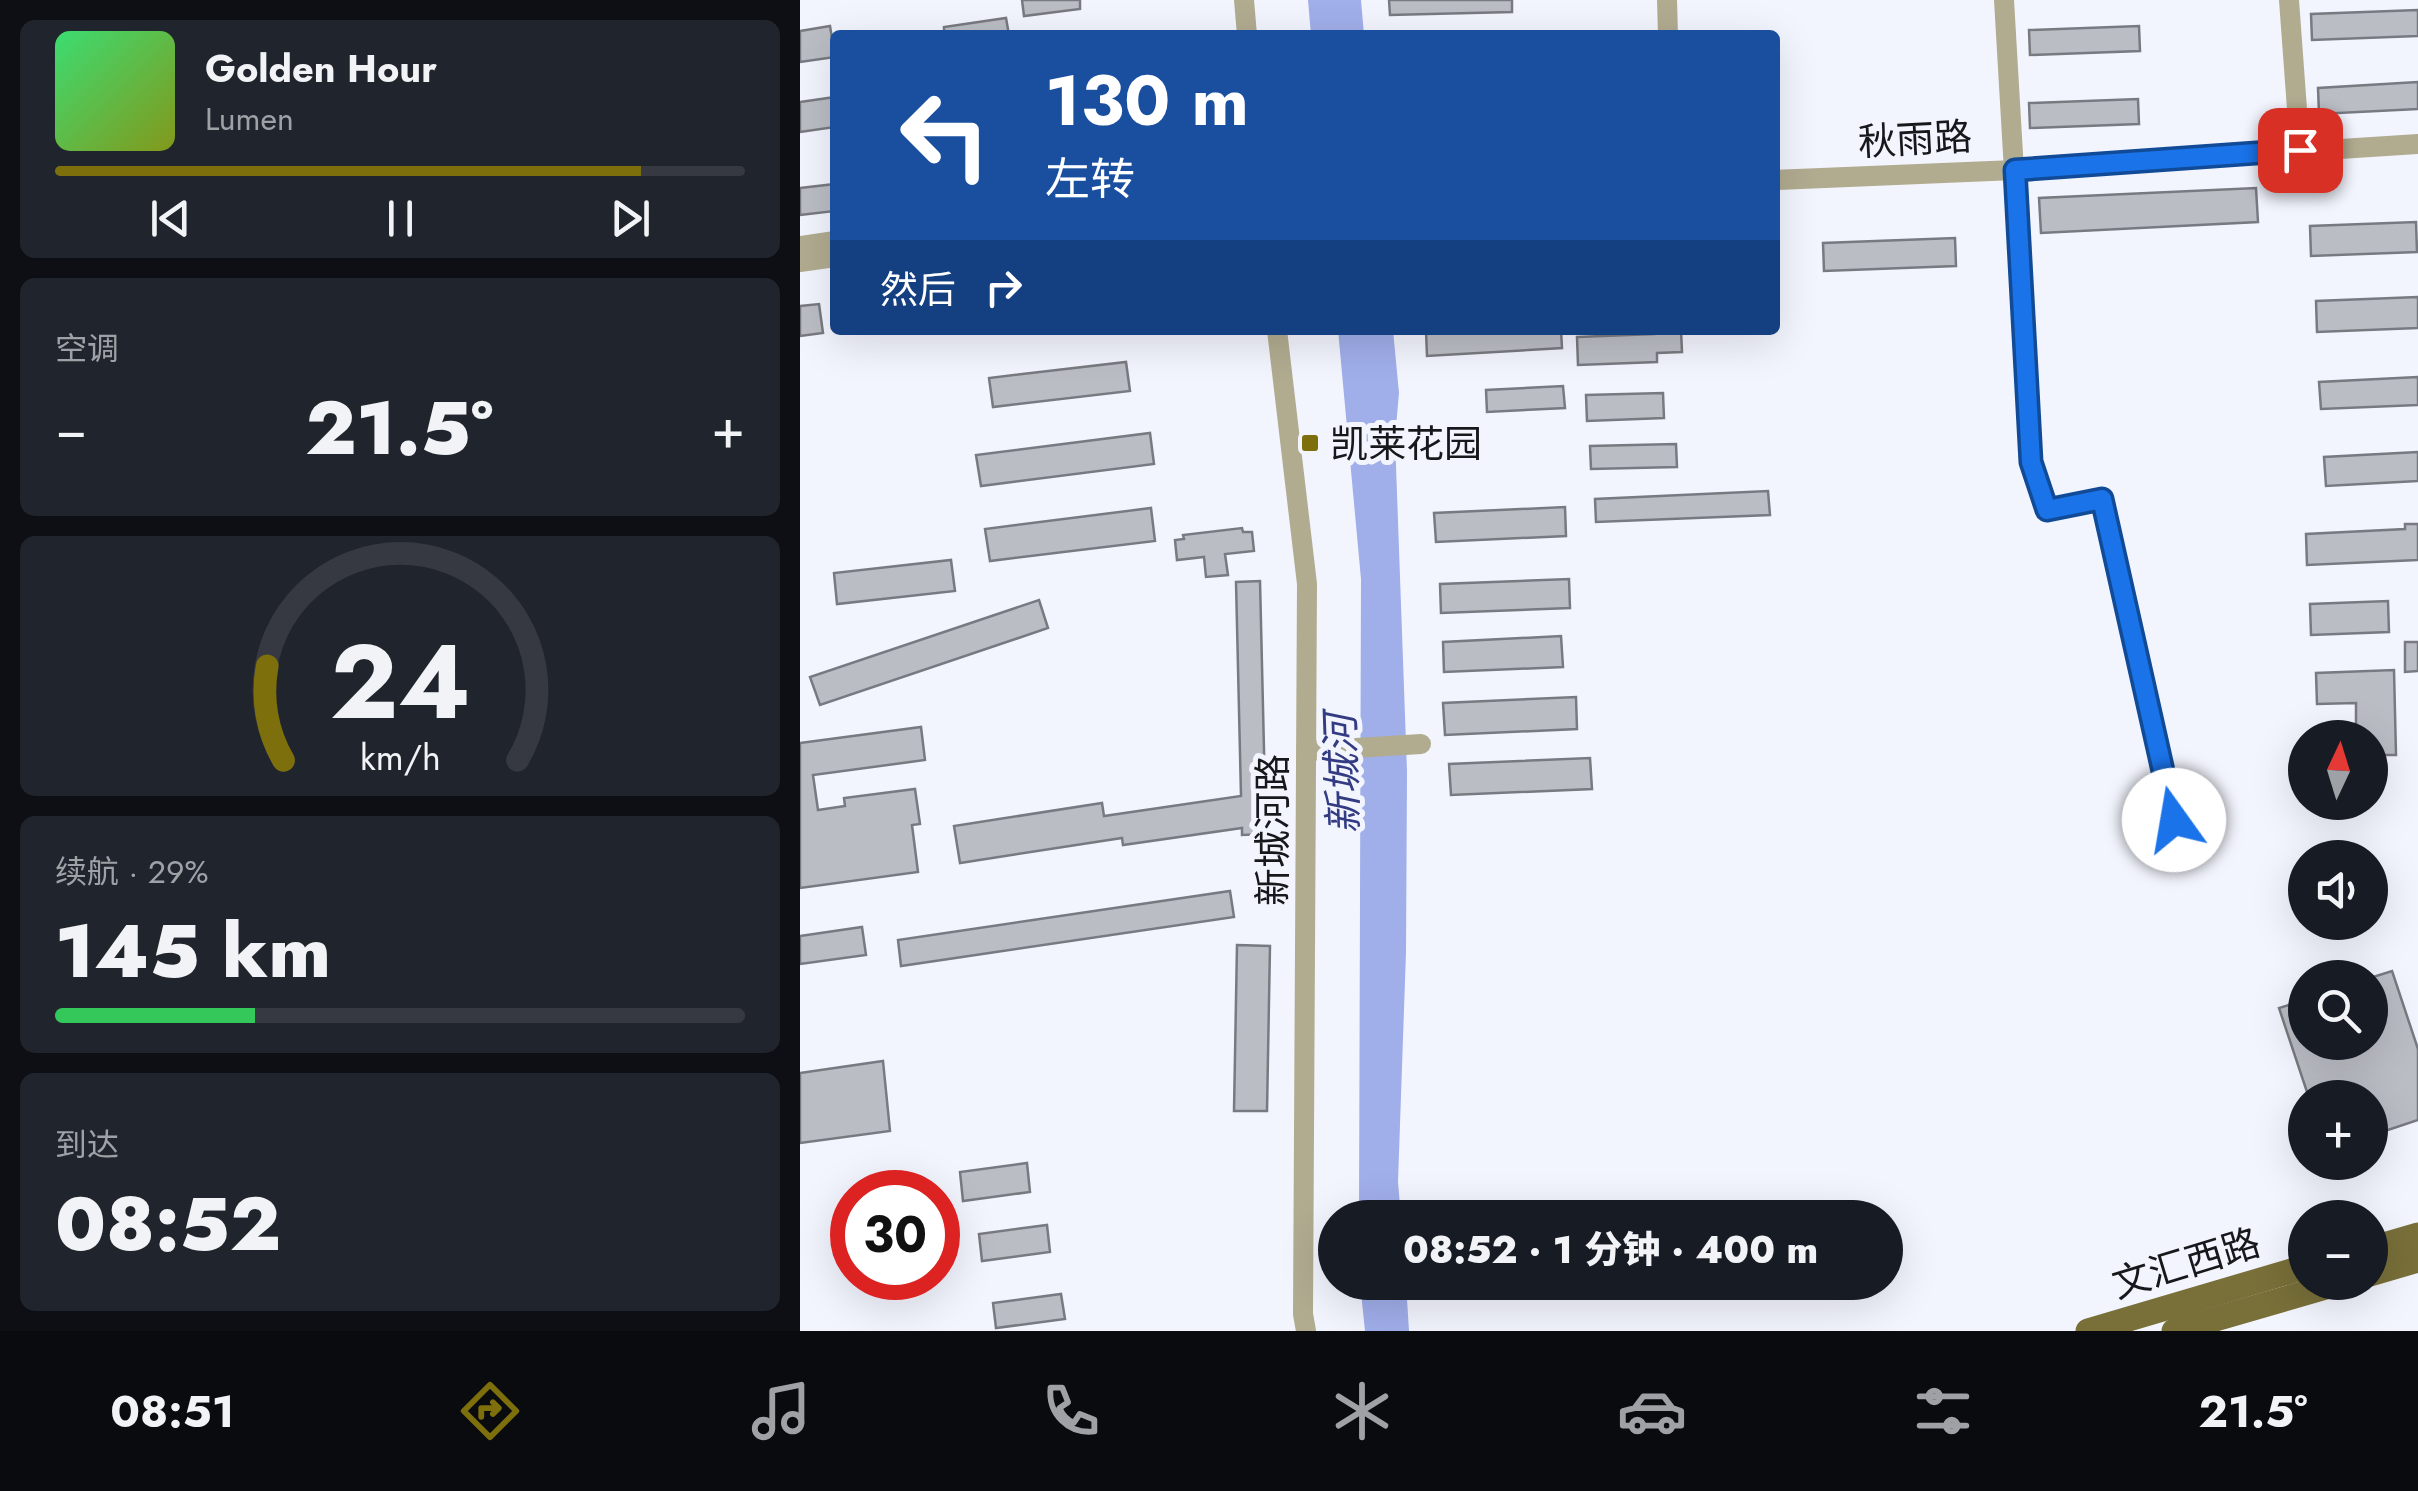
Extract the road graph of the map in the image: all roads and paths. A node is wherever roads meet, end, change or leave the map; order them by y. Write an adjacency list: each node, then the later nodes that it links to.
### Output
1 (1244, 0): 5 (street)
2 (1666, 0): 6 (street)
3 (2004, 0): 9 (street)
4 (2290, 0): 8 (street)
5 (1247, 30)
6 (1668, 30)
7 (2418, 144): 8 (street, 秋雨路)
8 (2300, 150): 9 (street, 秋雨路)
9 (2015, 170): 10 (street, 秋雨路); 18 (street)
10 (1780, 180)
11 (830, 242): 12 (street)
12 (800, 246)
13 (830, 258): 14 (street)
14 (800, 262)
15 (1278, 335): 17 (street, 新城河路)
16 (1421, 744): 17 (street)
17 (1307, 751): 25 (street, 新城河路)
18 (2174, 820)
19 (2418, 1235): 20 (main road)
20 (2388, 1243)
21 (2418, 1260): 22 (main road)
22 (2388, 1269)
23 (2288, 1272): 26 (main road, 文汇西路)
24 (2288, 1298): 27 (main road, 文汇西路)
25 (1306, 1331)
26 (2088, 1331)
27 (2174, 1331)

